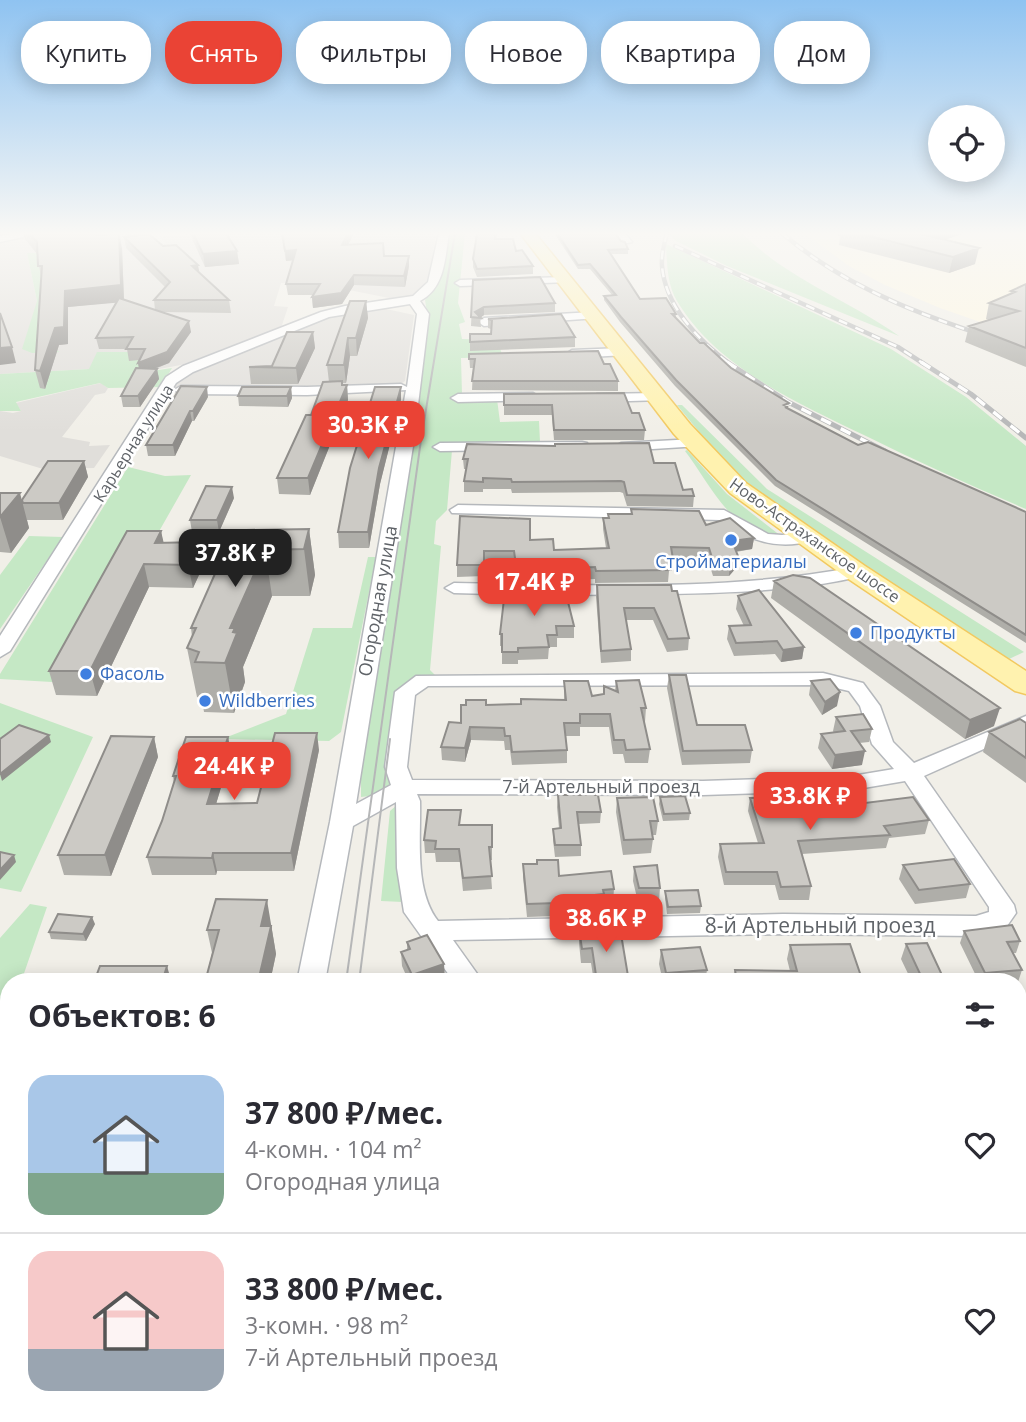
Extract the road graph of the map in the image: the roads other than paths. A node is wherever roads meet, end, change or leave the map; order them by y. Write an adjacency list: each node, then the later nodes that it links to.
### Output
1 (581, 299): 3 (main road, Ново-Астраханское шоссе)
2 (413, 300): 7 (street, Огородная улица); 8 (street, Карьерная улица)
3 (594, 316): 4 (street); 5 (main road, Ново-Астраханское шоссе)
4 (484, 322)
5 (622, 352): 6 (street); 10 (main road, Ново-Астраханское шоссе)
6 (560, 355)
7 (414, 387): 8 (street); 24 (street, Огородная улица)
8 (164, 390): 19 (street, Карьерная улица)
9 (549, 397): 11 (street)
10 (658, 397): 12 (street); 13 (main road, Ново-Астраханское шоссе)
11 (458, 398)
12 (586, 398)
13 (695, 443): 14 (street); 16 (main road, Ново-Астраханское шоссе)
14 (440, 447)
15 (458, 510): 16 (street)
16 (806, 537): 17 (main road, Ново-Астраханское шоссе)
17 (856, 572): 18 (street); 20 (main road, Ново-Астраханское шоссе)
18 (454, 588)
19 (0, 651)
20 (1026, 685)
21 (1026, 722): 22 (street, 7-й Артельный проезд)
22 (911, 773): 23 (street, 7-й Артельный проезд); 23 (street); 25 (street, 8-й Артельный проезд)
23 (404, 788): 24 (street, 7-й Артельный проезд); 25 (street)
24 (342, 822): 26 (street, Огородная улица)
25 (432, 931): 27 (street)
26 (313, 973)
27 (462, 973)

